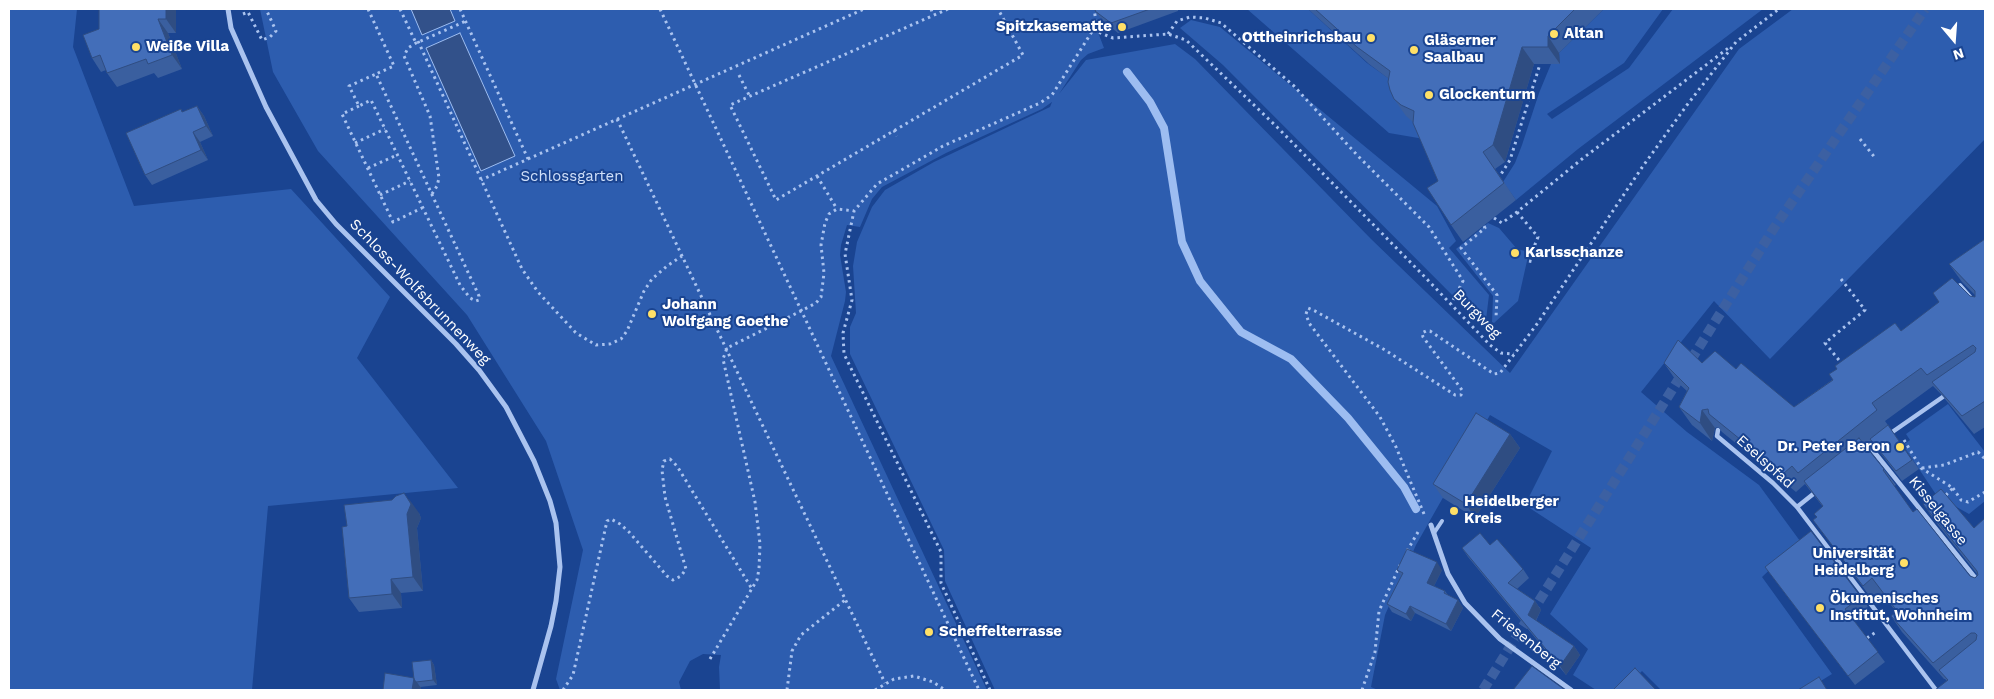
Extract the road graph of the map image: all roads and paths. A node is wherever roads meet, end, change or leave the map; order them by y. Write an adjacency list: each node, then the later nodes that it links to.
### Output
1 (228, 9): 83 (street, Schloss-Wolfsbrunnenweg)
2 (266, 9): 14 (path)
3 (368, 9): 21 (path)
4 (400, 9): 18 (path)
5 (460, 9): 15 (path)
6 (660, 9): 23 (path)
7 (864, 9): 23 (path)
8 (931, 9): 13 (path)
9 (948, 9): 13 (path)
10 (998, 9): 28 (path)
11 (1094, 9): 16 (path)
12 (1779, 9): 19 (path, Burgweg)
13 (933, 15): 24 (path)
14 (253, 20)
15 (466, 20): 18 (path); 33 (path)
16 (1093, 30): 17 (path, Burgweg); 44 (path)
17 (1168, 34): 54 (path, Burgweg); 54 (path)
18 (417, 42): 38 (path); 40 (path)
19 (1736, 42): 45 (path); 59 (path, Burgweg)
20 (1542, 57): 37 (path)
21 (376, 74): 25 (path); 40 (path)
22 (739, 75): 24 (path)
23 (696, 84): 26 (path); 56 (path)
24 (749, 95): 36 (path)
25 (358, 106): 27 (path); 31 (path)
26 (617, 119): 33 (path); 49 (path)
27 (385, 129): 31 (path); 32 (path)
28 (894, 130): 29 (path); 36 (path)
29 (897, 136)
30 (1860, 139): 34 (path)
31 (356, 143): 35 (path)
32 (397, 155): 35 (path); 39 (path)
33 (528, 159): 38 (path)
34 (1876, 159)
35 (368, 168): 41 (path)
36 (817, 176): 43 (path)
37 (1498, 179)
38 (481, 180): 49 (path)
39 (410, 181): 41 (path); 42 (path)
40 (431, 194): 42 (path)
41 (380, 195): 42 (path)
42 (422, 208)
43 (837, 209): 44 (path); 56 (path)
44 (854, 211): 89 (path)
45 (1517, 212): 46 (path); 48 (path)
46 (1494, 218)
47 (1484, 226): 57 (path)
48 (1532, 252)
49 (682, 256): 58 (path)
50 (1529, 262): 51 (path)
51 (1534, 262)
52 (1841, 280): 60 (path)
53 (1960, 285): 55 (lane)
54 (1451, 304): 59 (path, Burgweg)
55 (1979, 305)
56 (800, 311): 58 (path); 88 (path)
57 (1496, 318)
58 (727, 348): 77 (path); 79 (path)
59 (1514, 354): 73 (path)
60 (1844, 366)
61 (1953, 389): 62 (street)
62 (1896, 429): 64 (street); 67 (path)
63 (1718, 430): 72 (street, Eselspfad)
64 (1871, 448): 65 (street); 78 (street, Kisselgasse)
65 (1858, 458)
66 (1985, 459): 67 (path)
67 (1921, 468): 69 (path)
68 (1824, 485): 72 (street)
69 (1953, 488): 70 (path); 71 (path)
70 (1985, 492)
71 (1939, 502)
72 (1797, 507): 92 (street, Eselspfad)
73 (1425, 519): 75 (path); 90 (path)
74 (1442, 522): 76 (lane)
75 (1431, 525): 76 (street, Friesenberg)
76 (1434, 533): 91 (street, Friesenberg)
77 (752, 589): 80 (path); 84 (path)
78 (1985, 590)
79 (845, 600): 81 (path); 85 (path)
80 (710, 659)
81 (885, 683): 86 (path); 87 (path)
82 (1944, 685): 92 (street)
83 (533, 690)
84 (563, 690)
85 (787, 690)
86 (875, 690)
87 (945, 690)
88 (979, 690)
89 (990, 690)
90 (1362, 690)
91 (1571, 690)
92 (1937, 690)

